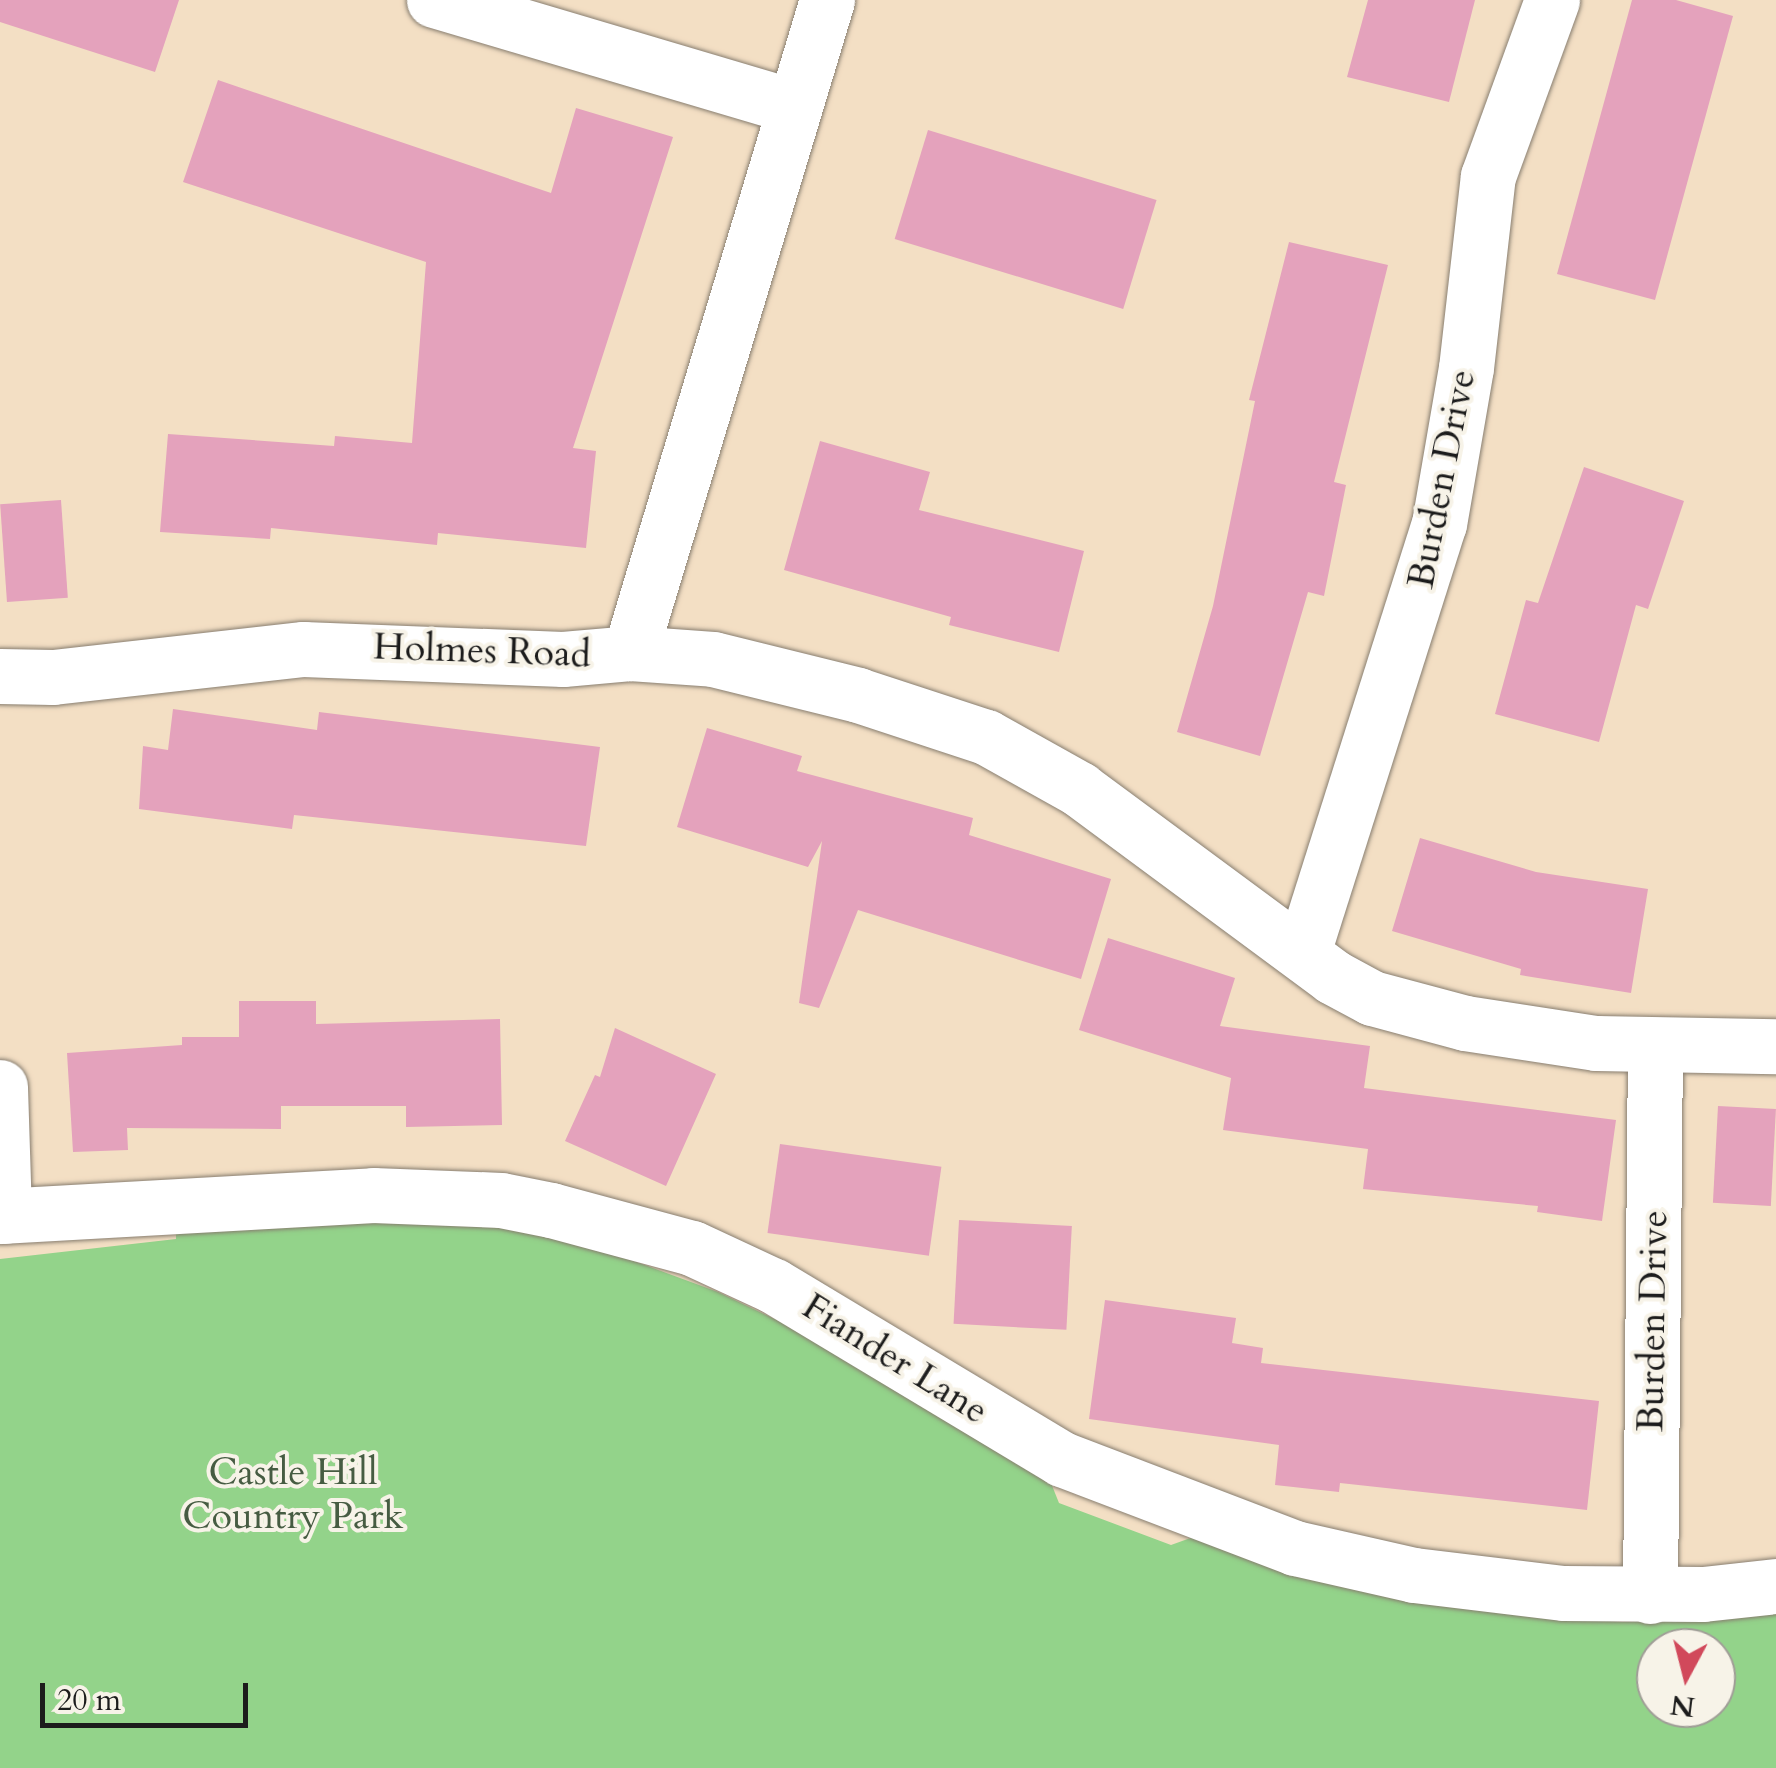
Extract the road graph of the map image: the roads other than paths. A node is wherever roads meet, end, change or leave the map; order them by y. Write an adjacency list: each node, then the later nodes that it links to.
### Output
1 (434, 0): 4 (street)
2 (826, 0): 4 (street, Holmes Road)
3 (1552, 0): 7 (street, Burden Drive)
4 (792, 106): 5 (street, Holmes Road)
5 (630, 653): 6 (street, Holmes Road); 7 (street)
6 (2, 690)
7 (1304, 952): 8 (street)
8 (1655, 1045): 9 (street); 13 (street, Burden Drive)
9 (1776, 1046)
10 (0, 1087): 11 (street)
11 (2, 1216): 13 (street, Fiander Lane)
12 (1776, 1586): 13 (street, Fiander Lane)
13 (1650, 1596)

